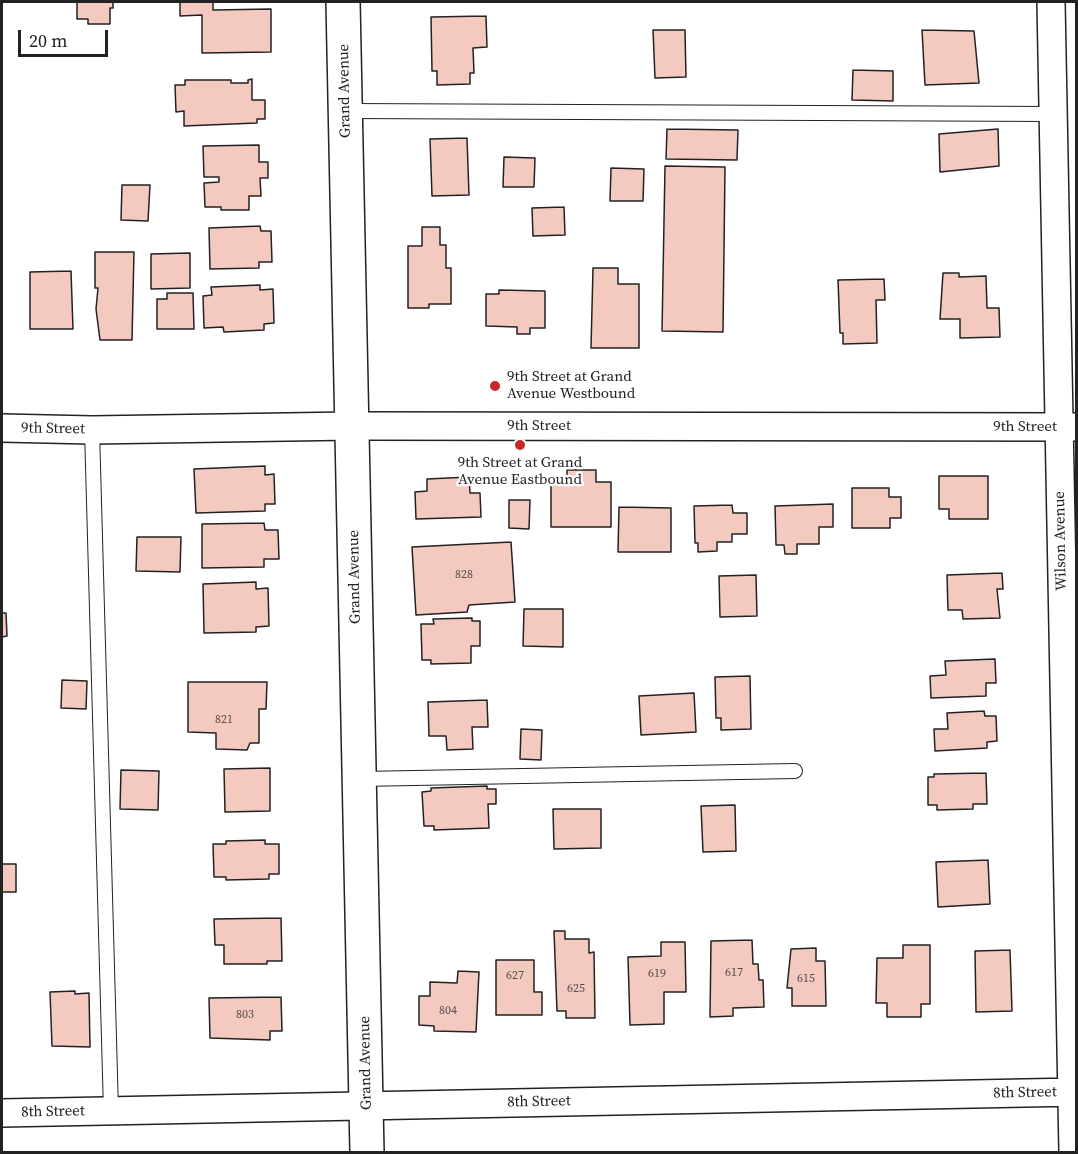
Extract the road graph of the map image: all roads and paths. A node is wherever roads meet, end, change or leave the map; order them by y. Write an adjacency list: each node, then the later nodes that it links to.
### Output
1 (343, 2): 3 (main road, Grand Avenue)
2 (1051, 2): 4 (street, Wilson Avenue)
3 (346, 111): 4 (lane); 5 (main road, Grand Avenue)
4 (1053, 114): 6 (street, Wilson Avenue)
5 (352, 426): 6 (street, 9th Street); 8 (street, 9th Street); 10 (main road, Grand Avenue)
6 (1068, 427): 11 (street, Wilson Avenue)
7 (2, 428): 8 (street, 9th Street)
8 (92, 430): 13 (lane)
9 (795, 771): 10 (lane)
10 (360, 779): 12 (main road, Grand Avenue)
11 (1074, 1092): 12 (street, 8th Street); 16 (street, Wilson Avenue)
12 (367, 1105): 13 (street, 8th Street); 15 (main road, Grand Avenue)
13 (111, 1111): 14 (street, 8th Street)
14 (2, 1113)
15 (367, 1152)
16 (1073, 1152)

